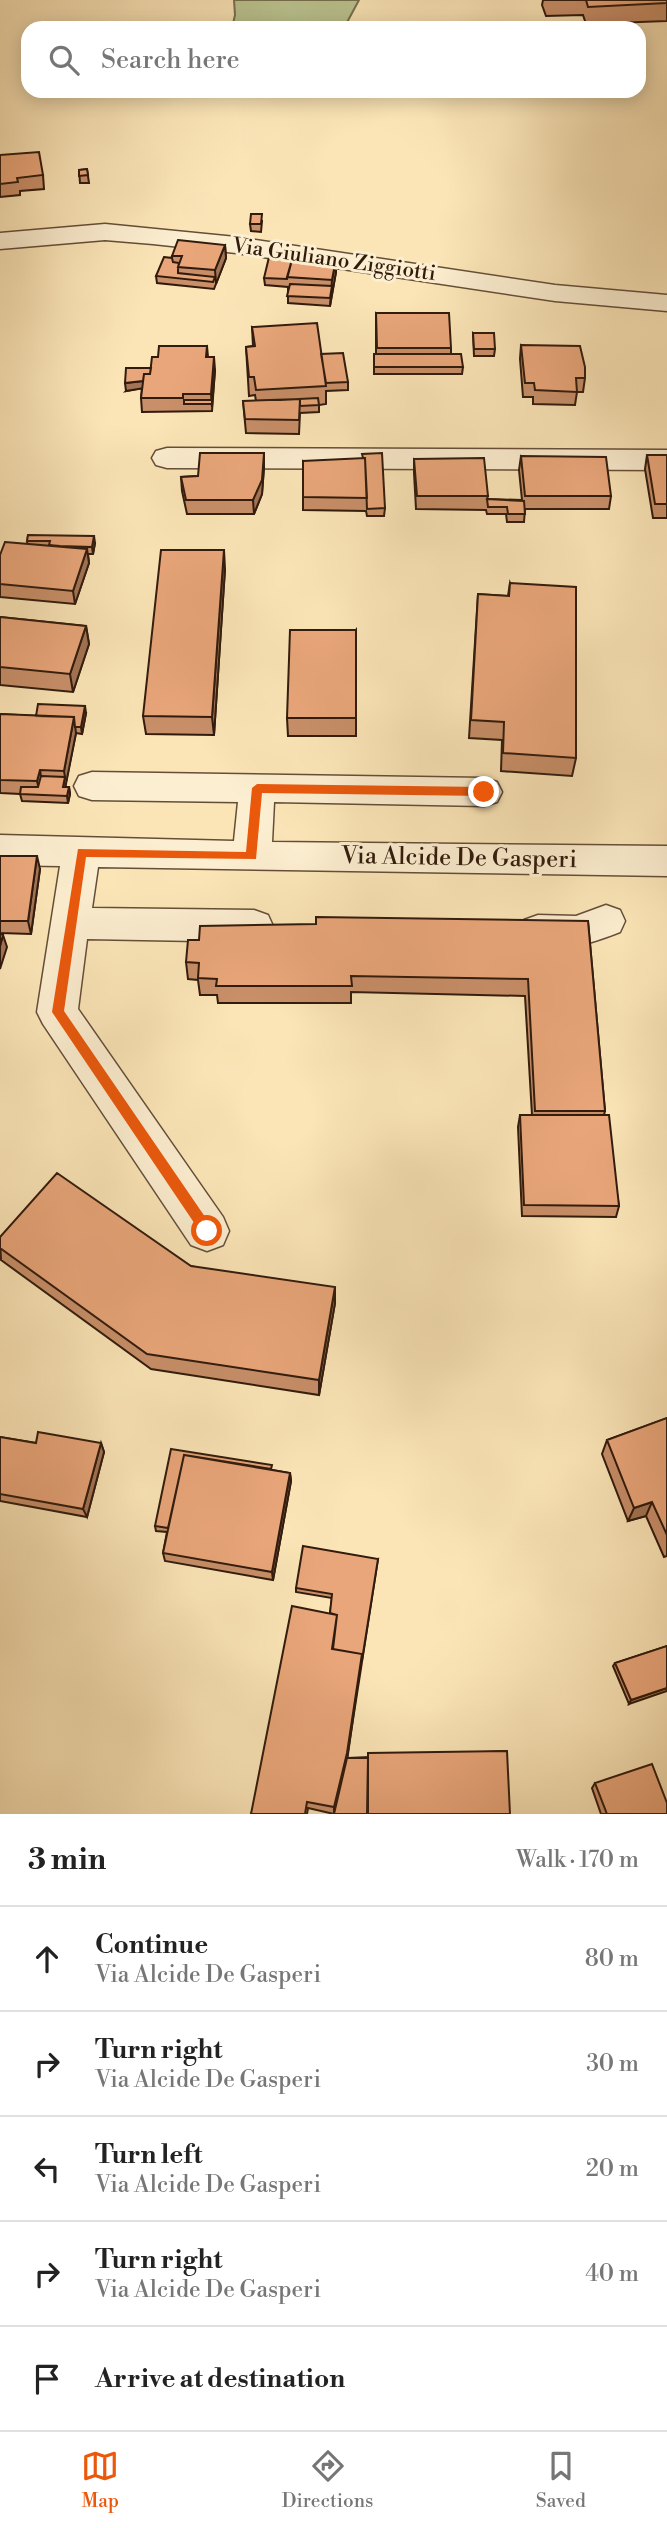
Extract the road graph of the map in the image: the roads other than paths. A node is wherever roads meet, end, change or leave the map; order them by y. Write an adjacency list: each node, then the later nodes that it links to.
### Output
1 (0, 241): 2 (street, Via Giuliano Ziggiotti)
2 (667, 303)
3 (167, 458): 4 (street)
4 (667, 460)
5 (92, 786): 6 (street)
6 (257, 788): 7 (street); 10 (street)
7 (484, 792)
8 (0, 850): 9 (street, Via Alcide De Gasperi)
9 (82, 852): 10 (street, Via Alcide De Gasperi); 13 (street)
10 (252, 856): 11 (street, Via Alcide De Gasperi)
11 (667, 861)
12 (606, 921): 15 (street)
13 (71, 923): 14 (street); 16 (street)
14 (290, 927)
15 (510, 931)
16 (207, 1231)

